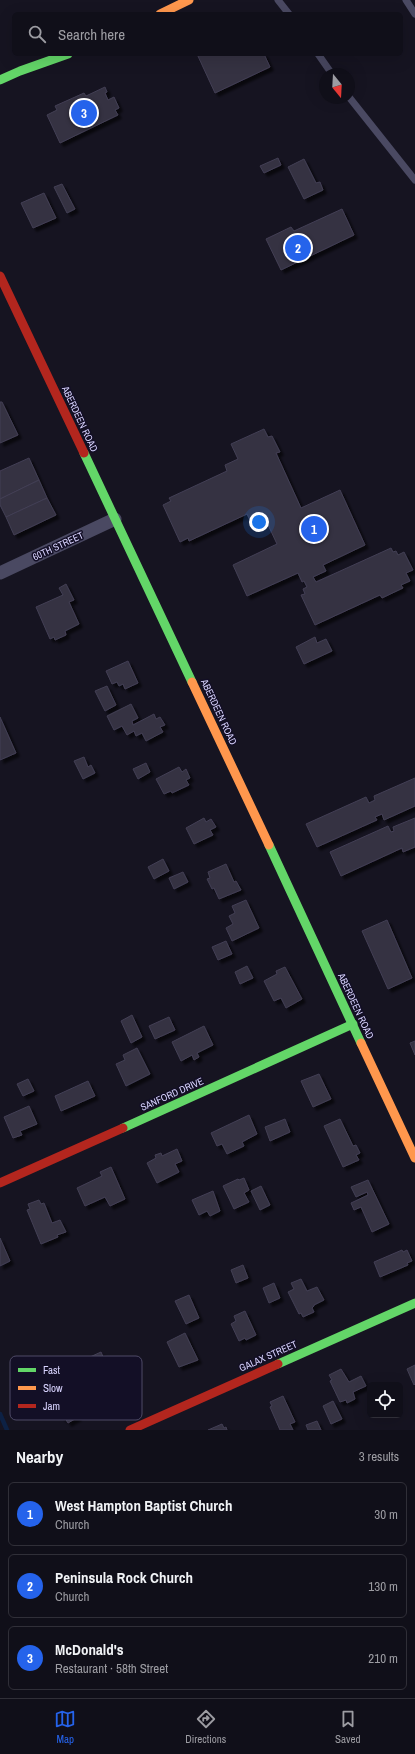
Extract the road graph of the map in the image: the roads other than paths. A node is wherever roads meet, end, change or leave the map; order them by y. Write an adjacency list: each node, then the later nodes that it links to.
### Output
1 (189, 0): 4 (main road)
2 (278, 0): 5 (lane)
3 (406, 0): 6 (lane)
4 (164, 12)
5 (287, 12)
6 (415, 14)
7 (62, 56): 10 (main road)
8 (319, 56): 9 (lane)
9 (328, 68)
10 (0, 80)
11 (355, 104): 12 (lane)
12 (415, 180)
13 (0, 276): 14 (main road, ABERDEEN ROAD)
14 (115, 519): 15 (street, 60TH STREET); 16 (main road, ABERDEEN ROAD)
15 (0, 573)
16 (353, 1024): 17 (main road, ABERDEEN ROAD); 18 (main road, SANFORD DRIVE)
17 (414, 1155)
18 (0, 1183)
19 (415, 1302): 20 (main road, GALAX STREET)
20 (130, 1430)

